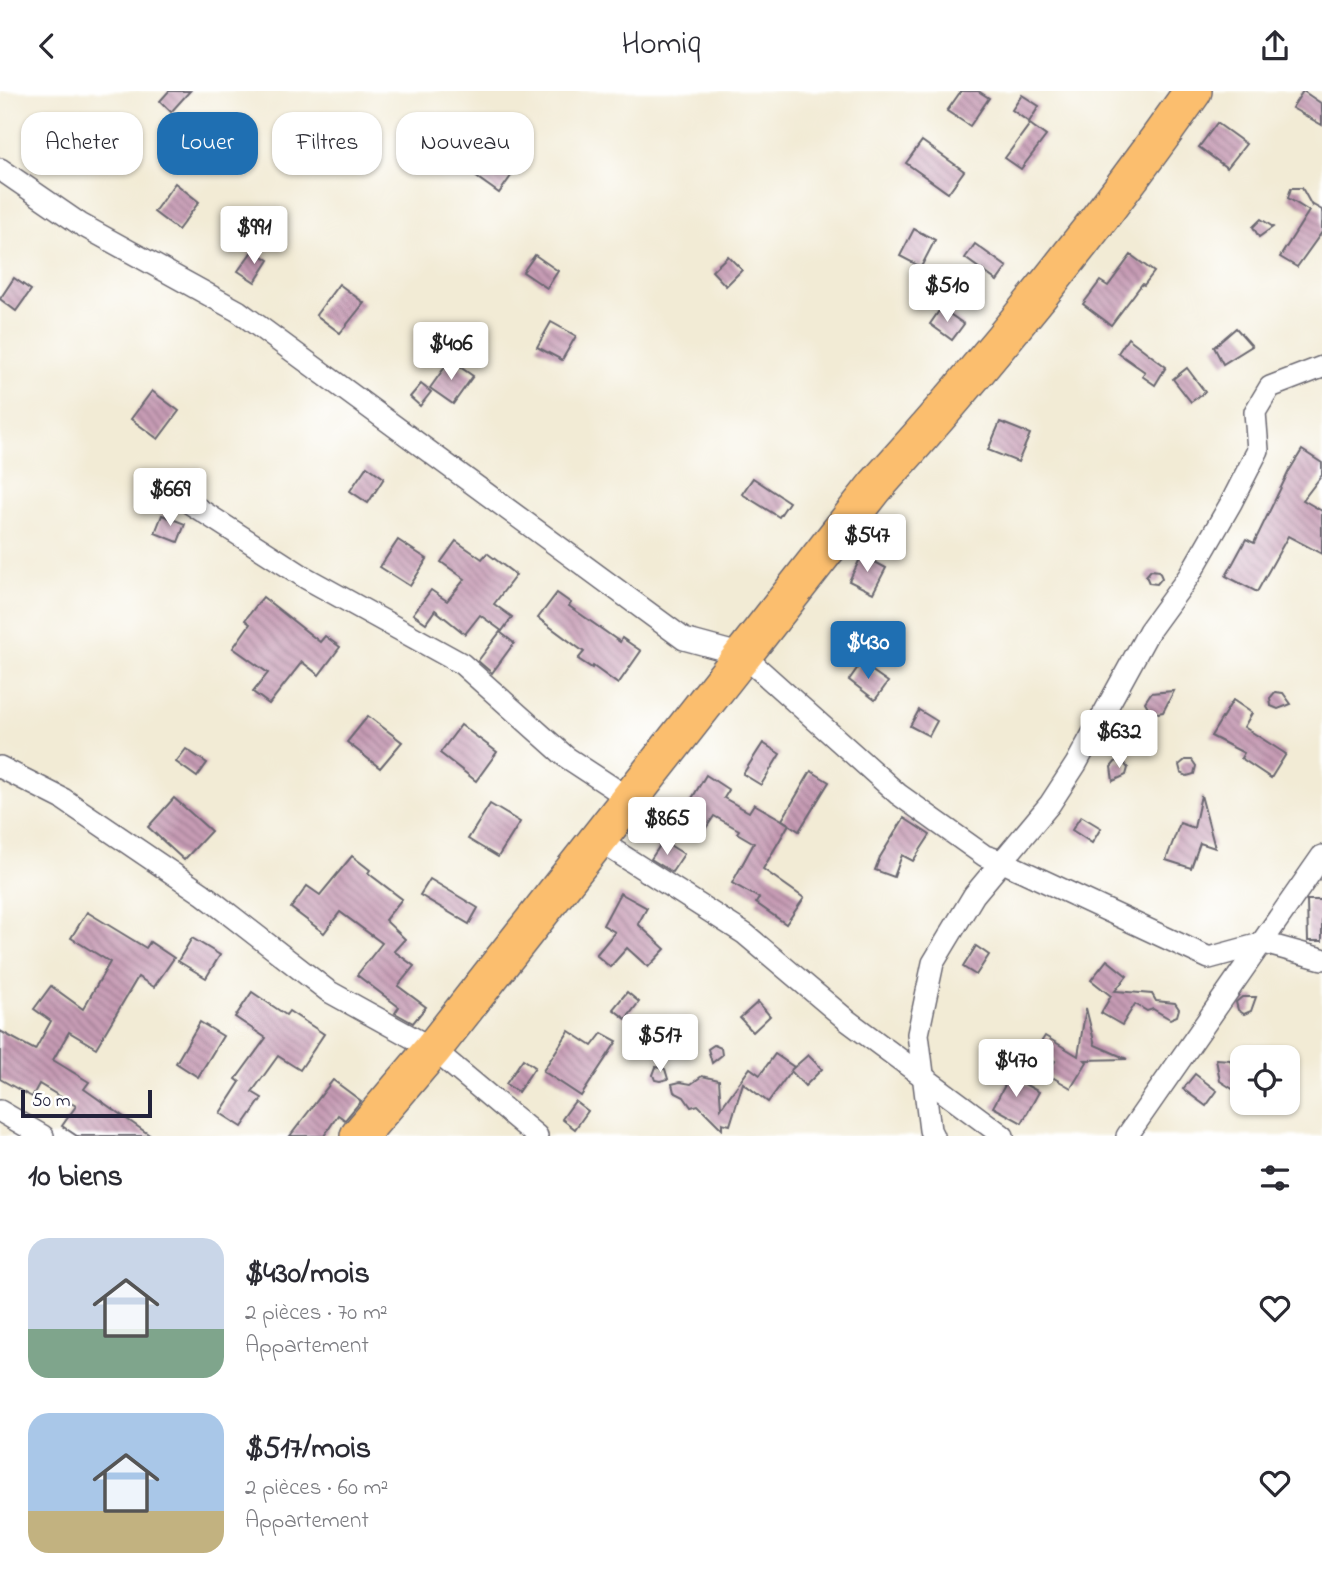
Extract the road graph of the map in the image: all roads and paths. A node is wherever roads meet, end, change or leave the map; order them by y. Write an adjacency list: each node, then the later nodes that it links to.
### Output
1 (1194, 91): 5 (highway)
2 (0, 169): 5 (street)
3 (1322, 367): 10 (street)
4 (177, 495): 7 (street)
5 (743, 655): 7 (highway); 10 (street)
6 (0, 767): 13 (street)
7 (630, 799): 8 (highway)
8 (598, 840): 13 (highway); 14 (street)
9 (1322, 856): 11 (street)
10 (1001, 861): 11 (street); 14 (street)
11 (1264, 943): 12 (street); 21 (street)
12 (1322, 959)
13 (433, 1049): 17 (highway); 18 (street)
14 (922, 1077): 19 (street); 20 (street)
15 (0, 1111): 16 (street)
16 (43, 1136)
17 (359, 1136)
18 (537, 1136)
19 (933, 1136)
20 (1003, 1136)
21 (1127, 1136)

